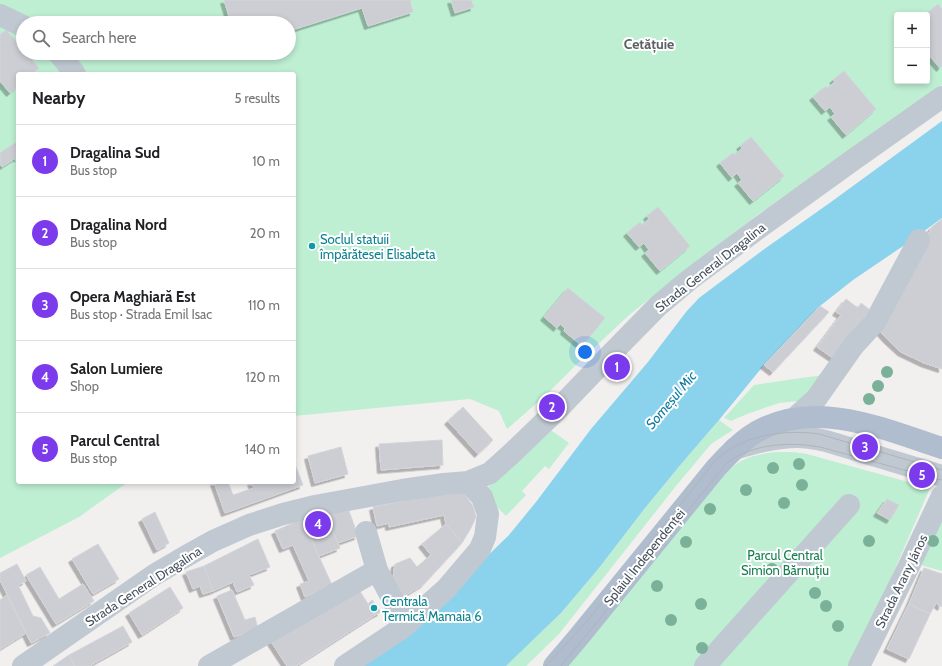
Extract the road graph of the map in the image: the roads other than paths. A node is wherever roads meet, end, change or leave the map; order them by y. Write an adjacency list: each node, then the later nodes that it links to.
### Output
1 (0, 15): 2 (street)
2 (16, 23)
3 (64, 60): 4 (street)
4 (73, 72)
5 (942, 97): 11 (street, Strada General Dragalina)
6 (918, 240): 7 (street)
7 (795, 418): 8 (main road, Splaiul Independenței); 9 (main road, Splaiul Independenței)
8 (942, 448)
9 (734, 449): 10 (street); 20 (main road, Splaiul Independenței)
10 (942, 476)
11 (468, 482): 16 (street); 17 (street, Strada General Dragalina)
12 (942, 496): 22 (street, Strada Arany János)
13 (849, 505): 21 (street)
14 (366, 532): 15 (street)
15 (377, 570): 16 (street); 18 (street)
16 (407, 624): 19 (street)
17 (23, 666)
18 (209, 666)
19 (345, 666)
20 (554, 666)
21 (705, 666)
22 (859, 666)

